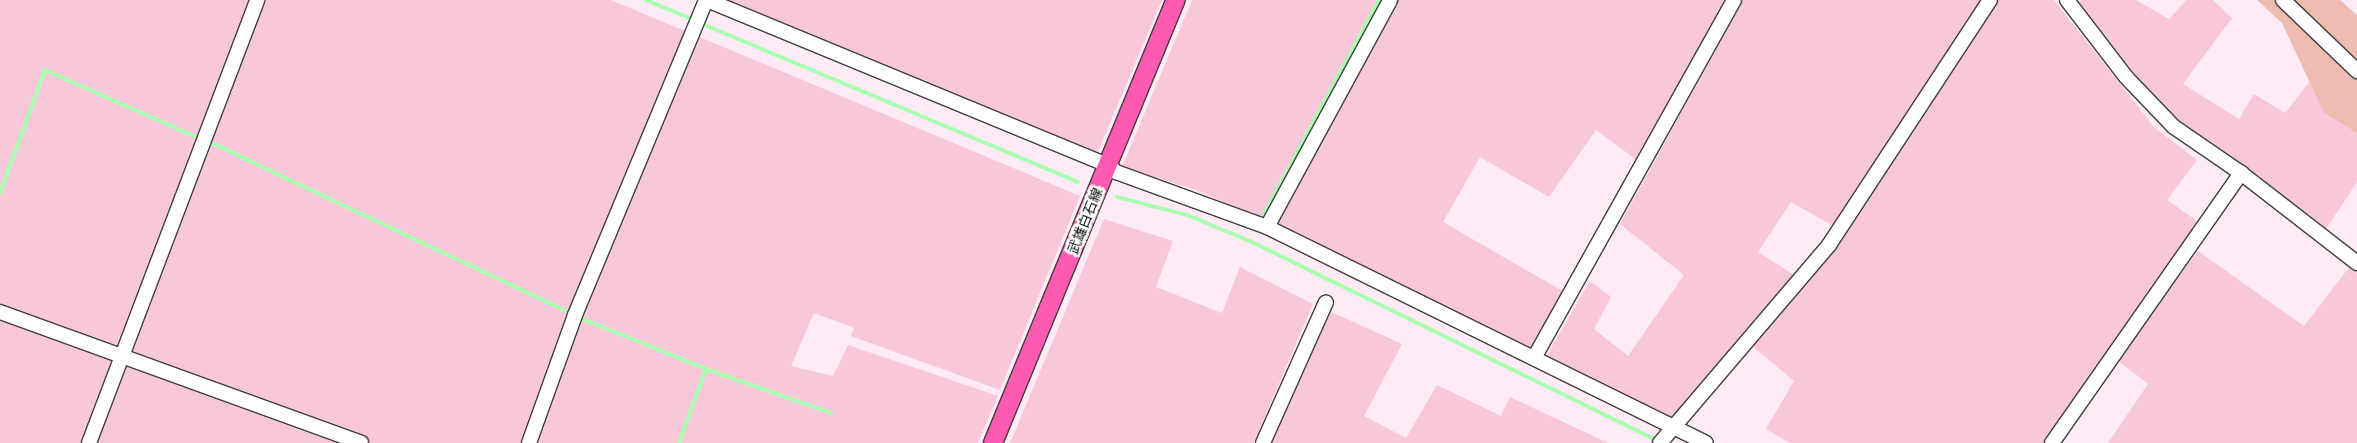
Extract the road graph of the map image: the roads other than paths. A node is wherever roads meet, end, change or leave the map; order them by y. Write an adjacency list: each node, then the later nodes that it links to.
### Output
1 (257, 0): 16 (street)
2 (1176, 0): 10 (main road, 武雄白石線)
3 (1390, 0): 12 (street)
4 (1734, 0): 17 (street)
5 (1990, 0): 18 (street)
6 (2067, 0): 11 (street)
7 (2283, 0): 9 (street)
8 (705, 4): 10 (street); 21 (street)
9 (2357, 71)
10 (1108, 165): 12 (street); 22 (main road, 武雄白石線)
11 (2241, 174): 13 (street); 25 (street)
12 (1267, 228): 17 (street)
13 (2357, 263)
14 (1326, 302): 23 (street)
15 (0, 312): 16 (street)
16 (122, 357): 19 (street); 20 (street)
17 (1534, 358): 18 (street)
18 (1665, 434): 24 (street)
19 (89, 443)
20 (361, 443)
21 (529, 443)
22 (993, 443)
23 (1263, 443)
24 (1706, 443)
25 (2052, 443)

